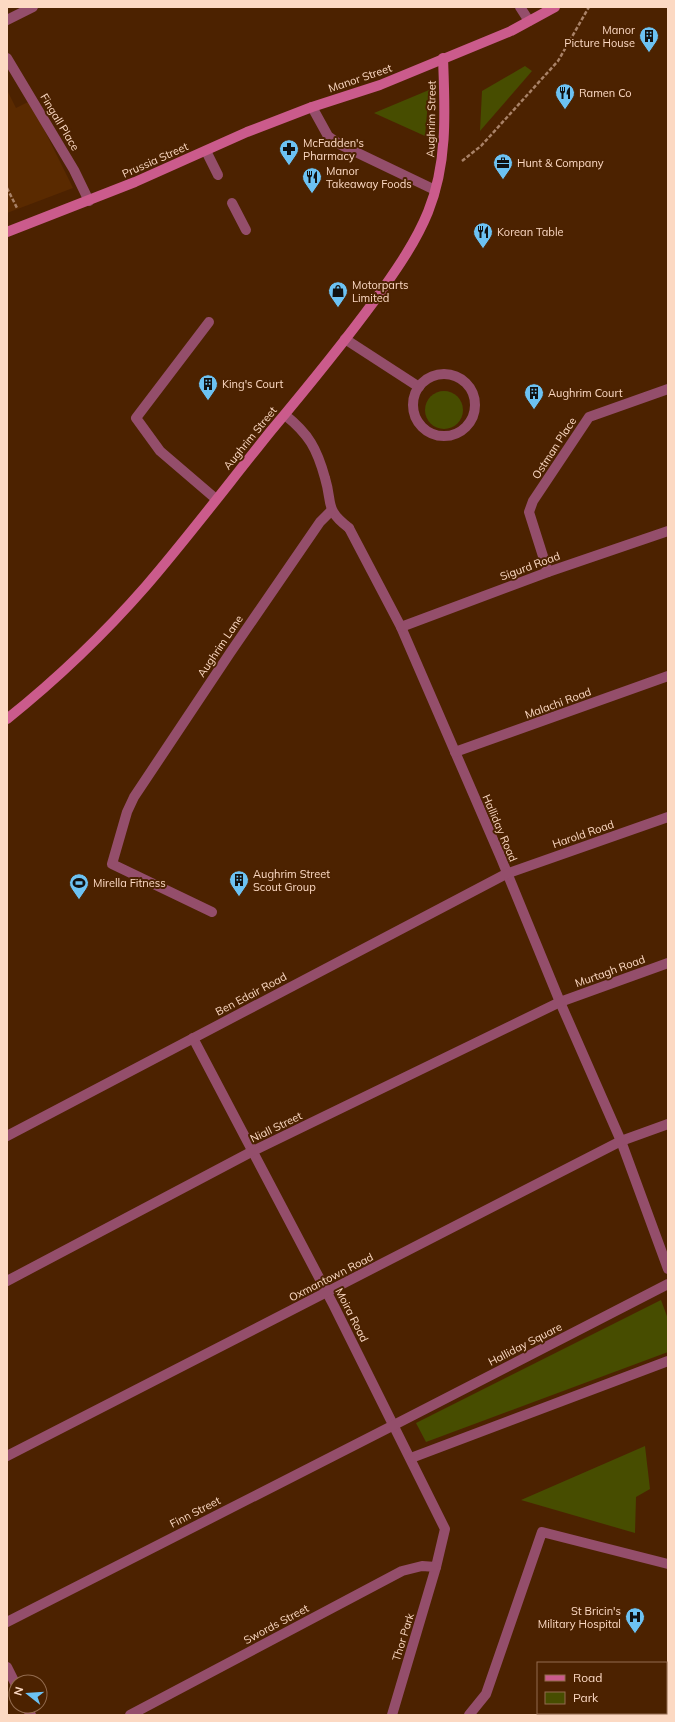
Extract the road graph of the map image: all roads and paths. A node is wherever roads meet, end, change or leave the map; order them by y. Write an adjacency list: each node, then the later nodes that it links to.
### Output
1 (33, 7): 5 (street)
2 (520, 7): 6 (street)
3 (555, 7): 6 (main road, Manor Street)
4 (589, 7): 12 (path)
5 (7, 20)
6 (529, 21): 8 (main road, Manor Street)
7 (7, 58): 14 (street, Fingall Place)
8 (443, 58): 9 (main road, Manor Street); 12 (main road, Aughrim Street)
9 (312, 106): 10 (main road, Prussia Street); 13 (street)
10 (206, 151): 11 (street); 14 (main road, Prussia Street)
11 (218, 175)
12 (439, 178): 13 (main road, Aughrim Street)
13 (435, 190): 19 (main road, Aughrim Street)
14 (89, 201): 17 (main road, Prussia Street)
15 (232, 203): 16 (street)
16 (246, 230)
17 (7, 232)
18 (209, 322): 23 (street)
19 (345, 339): 20 (street); 22 (main road, Aughrim Street)
20 (419, 387): 20 (street)
21 (668, 388): 26 (street, Ostman Place)
22 (285, 415): 23 (main road, Aughrim Street); 24 (street)
23 (216, 499): 29 (main road, Aughrim Street)
24 (331, 511): 27 (street, Halliday Road); 33 (street, Aughrim Lane)
25 (668, 531): 26 (street, Sigurd Road)
26 (548, 572): 27 (street, Sigurd Road)
27 (401, 627): 30 (street, Halliday Road)
28 (668, 676): 30 (street, Malachi Road)
29 (7, 719)
30 (455, 752): 32 (street, Halliday Road)
31 (668, 817): 32 (street, Harold Road)
32 (506, 874): 35 (street, Halliday Road); 36 (street, Ben Edair Road)
33 (212, 912)
34 (668, 964): 35 (street, Murtagh Road)
35 (560, 1002): 39 (street, Halliday Road); 40 (street, Niall Street)
36 (193, 1038): 38 (street, Ben Edair Road); 40 (street, Moira Road)
37 (668, 1124): 39 (street, Oxmantown Road)
38 (7, 1136)
39 (620, 1141): 41 (street); 44 (street, Oxmantown Road)
40 (253, 1152): 42 (street, Niall Street); 44 (street, Moira Road)
41 (668, 1269)
42 (7, 1281)
43 (668, 1284): 46 (street, Halliday Square)
44 (327, 1293): 46 (street, Moira Road); 47 (street, Oxmantown Road)
45 (668, 1361): 48 (street)
46 (394, 1425): 48 (street, Moira Road); 51 (street, Finn Street)
47 (7, 1456)
48 (411, 1458): 50 (street, Moira Road)
49 (668, 1564): 54 (street)
50 (436, 1567): 52 (street, Swords Street); 53 (street, Thor Park)
51 (7, 1622)
52 (130, 1715)
53 (392, 1715)
54 (469, 1715)

